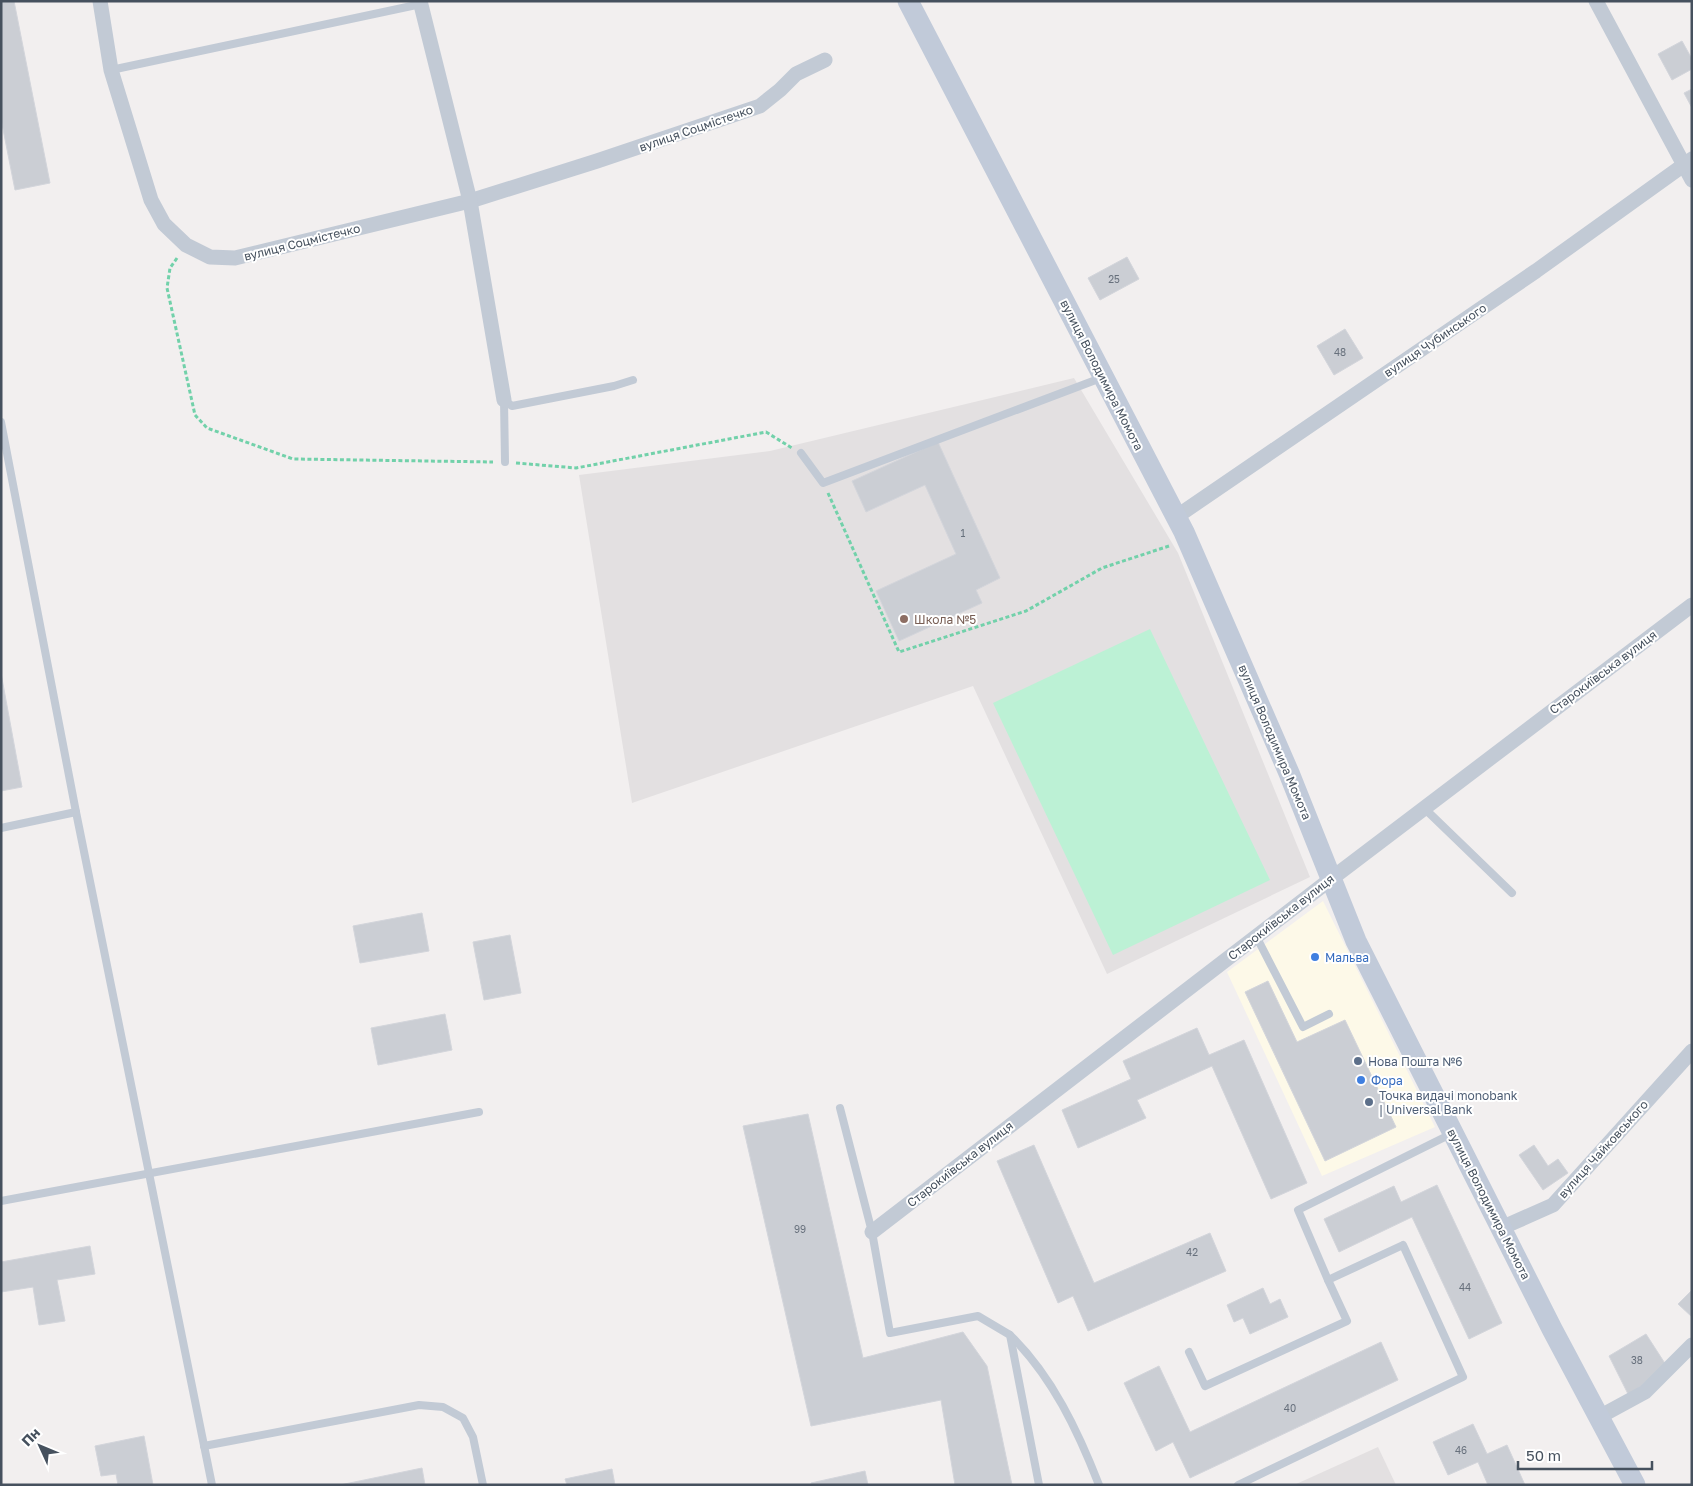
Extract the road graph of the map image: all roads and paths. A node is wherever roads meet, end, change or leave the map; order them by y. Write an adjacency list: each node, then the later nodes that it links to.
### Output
1 (100, 1): 6 (street, вулиця Соцмістечко)
2 (908, 1): 11 (street, вулиця Володимира Момота)
3 (1596, 1): 7 (street)
4 (420, 3): 6 (lane); 9 (street)
5 (825, 60): 9 (street, вулиця Соцмістечко)
6 (111, 70): 10 (street, вулиця Соцмістечко)
7 (1688, 162): 8 (street); 18 (street, вулиця Чубинського)
8 (1692, 180)
9 (470, 201): 10 (street, вулиця Соцмістечко); 13 (street)
10 (186, 245): 16 (path)
11 (1103, 377): 17 (lane); 18 (street, вулиця Володимира Момота)
12 (633, 380): 13 (lane)
13 (504, 400): 16 (lane)
14 (1, 422): 22 (lane)
15 (801, 452): 16 (path); 17 (lane)
16 (506, 462)
17 (823, 483): 19 (path)
18 (1176, 517): 19 (street, вулиця Володимира Момота)
19 (1188, 540): 24 (street, вулиця Володимира Момота)
20 (1692, 605): 21 (street, Старокиївська вулиця)
21 (1424, 808): 24 (street, Старокиївська вулиця); 25 (lane)
22 (76, 812): 23 (lane); 32 (lane)
23 (1, 828)
24 (1331, 878): 26 (street, Старокиївська вулиця); 31 (street, вулиця Володимира Момота)
25 (1512, 894)
26 (1256, 936): 27 (lane); 35 (street, Старокиївська вулиця)
27 (1329, 1014)
28 (1692, 1051): 34 (street, вулиця Чайковського)
29 (840, 1108): 35 (lane)
30 (479, 1112): 32 (lane)
31 (1453, 1133): 34 (street, вулиця Володимира Момота); 36 (lane)
32 (149, 1174): 33 (lane); 41 (lane)
33 (1, 1201)
34 (1501, 1228): 40 (street, вулиця Володимира Момота)
35 (872, 1232): 37 (lane)
36 (1328, 1280): 39 (lane); 46 (lane)
37 (1010, 1335): 44 (lane); 45 (lane)
38 (1692, 1346): 40 (street)
39 (1189, 1352)
40 (1599, 1417): 47 (street, вулиця Володимира Момота)
41 (204, 1446): 42 (lane); 43 (lane)
42 (212, 1485)
43 (483, 1485)
44 (1039, 1485)
45 (1099, 1485)
46 (1238, 1485)
47 (1635, 1485)

